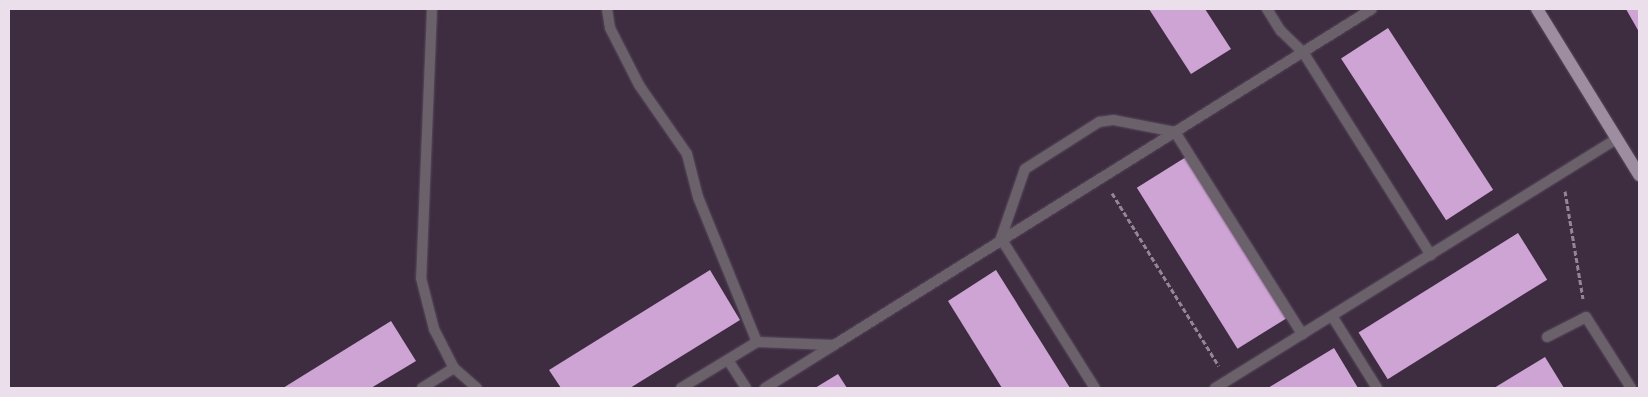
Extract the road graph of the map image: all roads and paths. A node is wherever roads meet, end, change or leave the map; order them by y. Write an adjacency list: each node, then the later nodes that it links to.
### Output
1 (432, 9): 21 (lane)
2 (607, 9): 18 (lane)
3 (1267, 9): 6 (lane)
4 (1372, 9): 6 (lane)
5 (1537, 9): 8 (main road)
6 (1303, 52): 7 (lane); 13 (lane)
7 (1175, 132): 11 (lane); 12 (lane); 16 (lane)
8 (1617, 139): 9 (lane); 10 (main road)
9 (1562, 174): 13 (lane); 15 (path)
10 (1639, 175)
11 (1102, 177): 12 (lane); 22 (path)
12 (1001, 240): 19 (lane); 28 (lane)
13 (1431, 255): 14 (lane)
14 (1332, 316): 16 (lane); 30 (lane)
15 (1586, 317): 17 (lane); 31 (lane)
16 (1302, 334): 22 (lane)
17 (1547, 337)
18 (757, 342): 19 (lane); 20 (lane)
19 (834, 345): 27 (lane)
20 (728, 360): 25 (lane); 26 (lane)
21 (454, 368): 23 (lane); 24 (lane)
22 (1228, 380): 29 (lane)
23 (422, 388)
24 (477, 388)
25 (681, 388)
26 (746, 388)
27 (765, 388)
28 (1095, 388)
29 (1215, 388)
30 (1377, 388)
31 (1632, 388)

